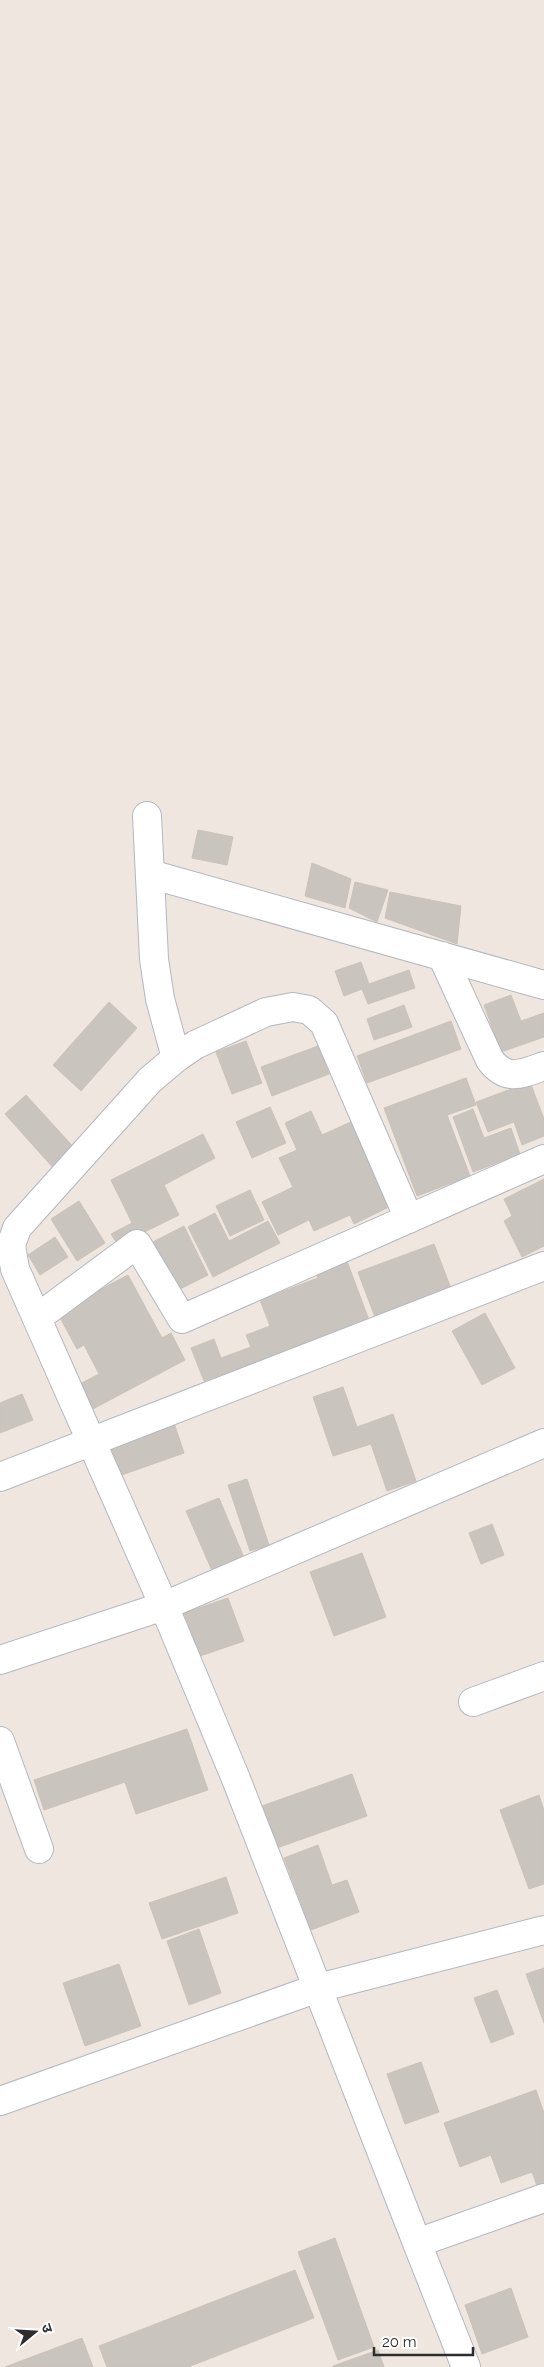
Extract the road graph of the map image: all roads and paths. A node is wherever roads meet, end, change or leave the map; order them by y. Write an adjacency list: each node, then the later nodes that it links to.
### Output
1 (147, 816): 2 (street)
2 (150, 874): 3 (street); 5 (street)
3 (442, 956): 4 (street); 6 (street)
4 (544, 985)
5 (176, 1058): 8 (street); 10 (street)
6 (544, 1066)
7 (544, 1160): 8 (street)
8 (409, 1219): 10 (street)
9 (544, 1266): 11 (street)
10 (37, 1318): 11 (street)
11 (91, 1441): 13 (street); 14 (street)
12 (544, 1443): 14 (street)
13 (0, 1477)
14 (164, 1606): 15 (street); 21 (street)
15 (0, 1660)
16 (544, 1676): 17 (street)
17 (473, 1702)
18 (0, 1741): 19 (street)
19 (39, 1848)
20 (544, 1930): 21 (street)
21 (318, 1988): 22 (street); 24 (street)
22 (0, 2101)
23 (544, 2198): 24 (street)
24 (417, 2243): 25 (street)
25 (466, 2367)

